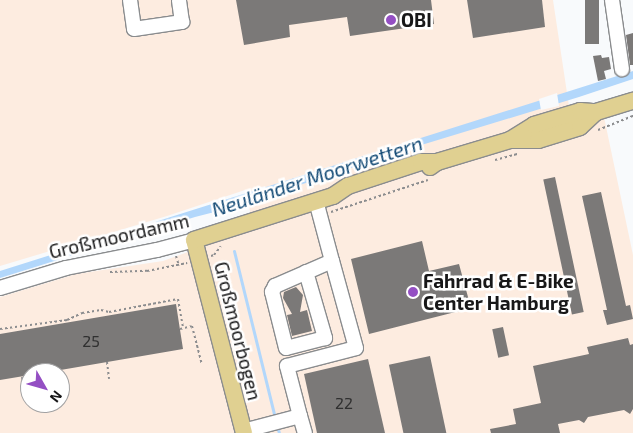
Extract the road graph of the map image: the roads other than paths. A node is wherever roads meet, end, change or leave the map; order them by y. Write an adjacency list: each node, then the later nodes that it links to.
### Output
1 (130, 0): 2 (street)
2 (179, 0)
3 (612, 0): 4 (street)
4 (622, 69)
5 (633, 101): 6 (main road, Großmoordamm)
6 (596, 112): 7 (main road, Großmoordamm); 7 (main road, Großmoordamm)
7 (514, 147): 8 (main road, Großmoordamm)
8 (438, 162): 9 (main road, Großmoordamm); 10 (main road, Großmoordamm)
9 (414, 164): 10 (main road); 11 (main road, Großmoordamm)
10 (404, 178): 11 (main road, Großmoordamm)
11 (333, 196): 12 (main road, Großmoordamm)
12 (318, 208): 13 (main road, Großmoordamm); 14 (street)
13 (194, 240): 16 (street, Großmoordamm); 18 (main road, Großmoorbogen)
14 (332, 261): 15 (street); 17 (street)
15 (306, 272): 15 (street)
16 (0, 288)
17 (294, 418): 18 (street); 19 (street)
18 (243, 432)
19 (305, 433)

